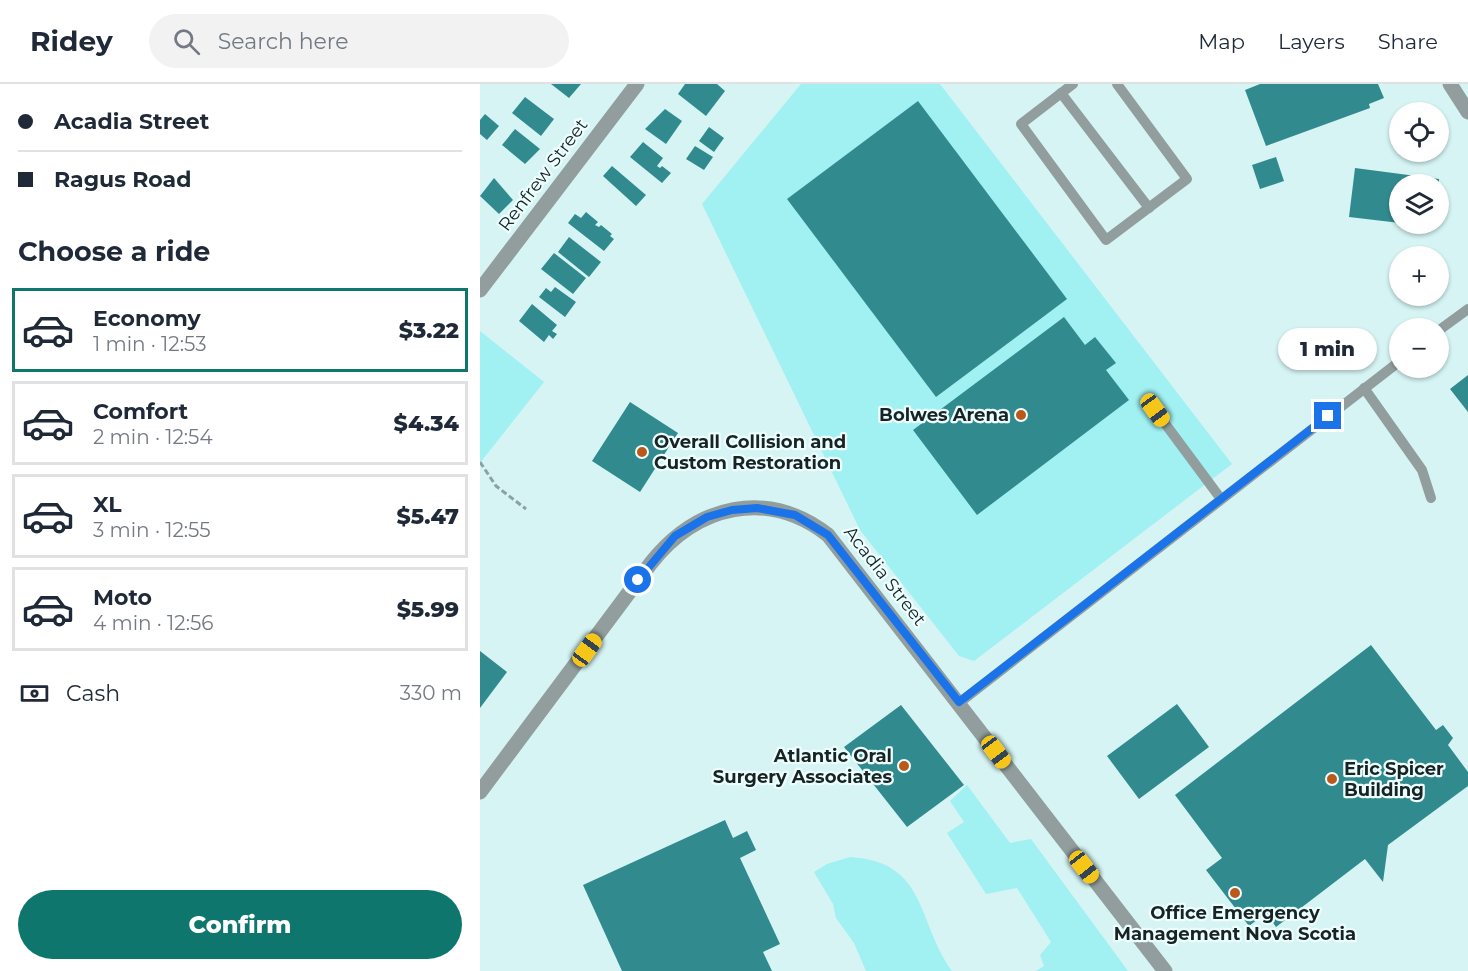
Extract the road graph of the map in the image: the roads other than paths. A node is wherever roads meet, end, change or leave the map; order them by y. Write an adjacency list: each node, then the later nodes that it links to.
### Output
1 (637, 84): 8 (street, Renfrew Street)
2 (1073, 84): 5 (lane)
3 (1117, 84): 7 (lane)
4 (1450, 84): 6 (street)
5 (1061, 93): 7 (lane); 7 (lane)
6 (1468, 112)
7 (1149, 208)
8 (480, 290)
9 (1468, 309): 10 (lane)
10 (1449, 323)
11 (1389, 369): 12 (lane)
12 (1364, 388): 14 (lane); 15 (lane)
13 (1155, 410): 15 (lane)
14 (1431, 498)
15 (1221, 499): 16 (lane)
16 (959, 702): 17 (street, Acadia Street); 18 (street, Acadia Street)
17 (480, 792)
18 (1165, 971)

